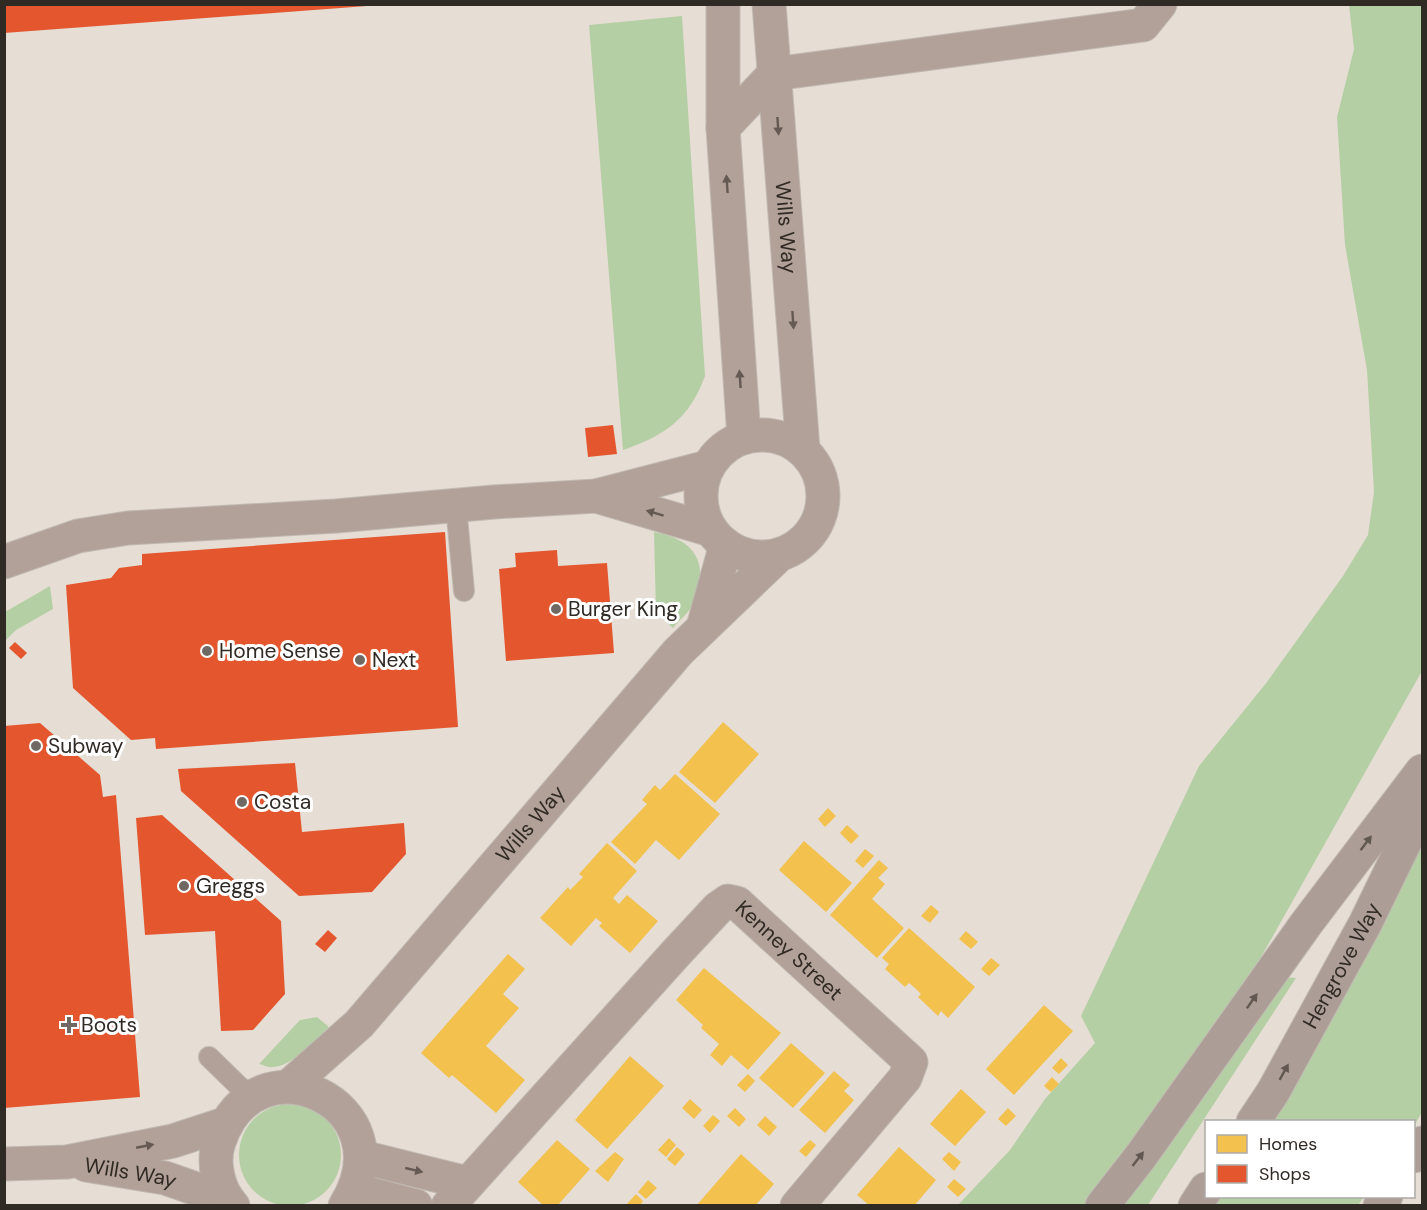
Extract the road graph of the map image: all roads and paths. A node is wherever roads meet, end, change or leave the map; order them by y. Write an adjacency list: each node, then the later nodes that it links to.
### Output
1 (723, 4): 5 (street)
2 (769, 4): 4 (street, Wills Way)
3 (1160, 4): 4 (street)
4 (774, 74): 5 (street); 7 (street, Wills Way, one-way to 7)
5 (723, 128): 6 (street, one-way to 5)
6 (744, 437): 7 (street); 8 (street)
7 (803, 450): 12 (street)
8 (708, 467): 9 (street); 11 (street)
9 (596, 496): 10 (street); 11 (street, one-way to 9)
10 (456, 506): 13 (street); 14 (lane)
11 (718, 538): 12 (street); 15 (street, Wills Way)
12 (778, 556): 15 (street, Wills Way)
13 (4, 562)
14 (464, 591)
15 (703, 626): 18 (street, Wills Way)
16 (1422, 771): 34 (highway, one-way to 16)
17 (1422, 807): 23 (highway, Hengrove Way, one-way to 17)
18 (358, 1023): 20 (street, Wills Way); 22 (street, Wills Way)
19 (209, 1057): 21 (lane)
20 (289, 1086): 21 (street, Wills Way); 22 (street, Wills Way)
21 (250, 1097): 24 (street, Wills Way)
22 (334, 1102): 25 (street, Wills Way)
23 (1254, 1120)
24 (225, 1124): 26 (street, Wills Way, one-way to 24); 31 (street, Wills Way)
25 (362, 1157): 29 (street, one-way to 29); 30 (street, Wills Way)
26 (67, 1162): 27 (street, Wills Way); 31 (street, Wills Way)
27 (4, 1164)
28 (1205, 1191): 35 (highway)
29 (457, 1194): 33 (street, Kenney Street)
30 (350, 1198): 32 (street)
31 (230, 1203)
32 (416, 1206)
33 (797, 1206)
34 (1102, 1206)
35 (1195, 1206)

